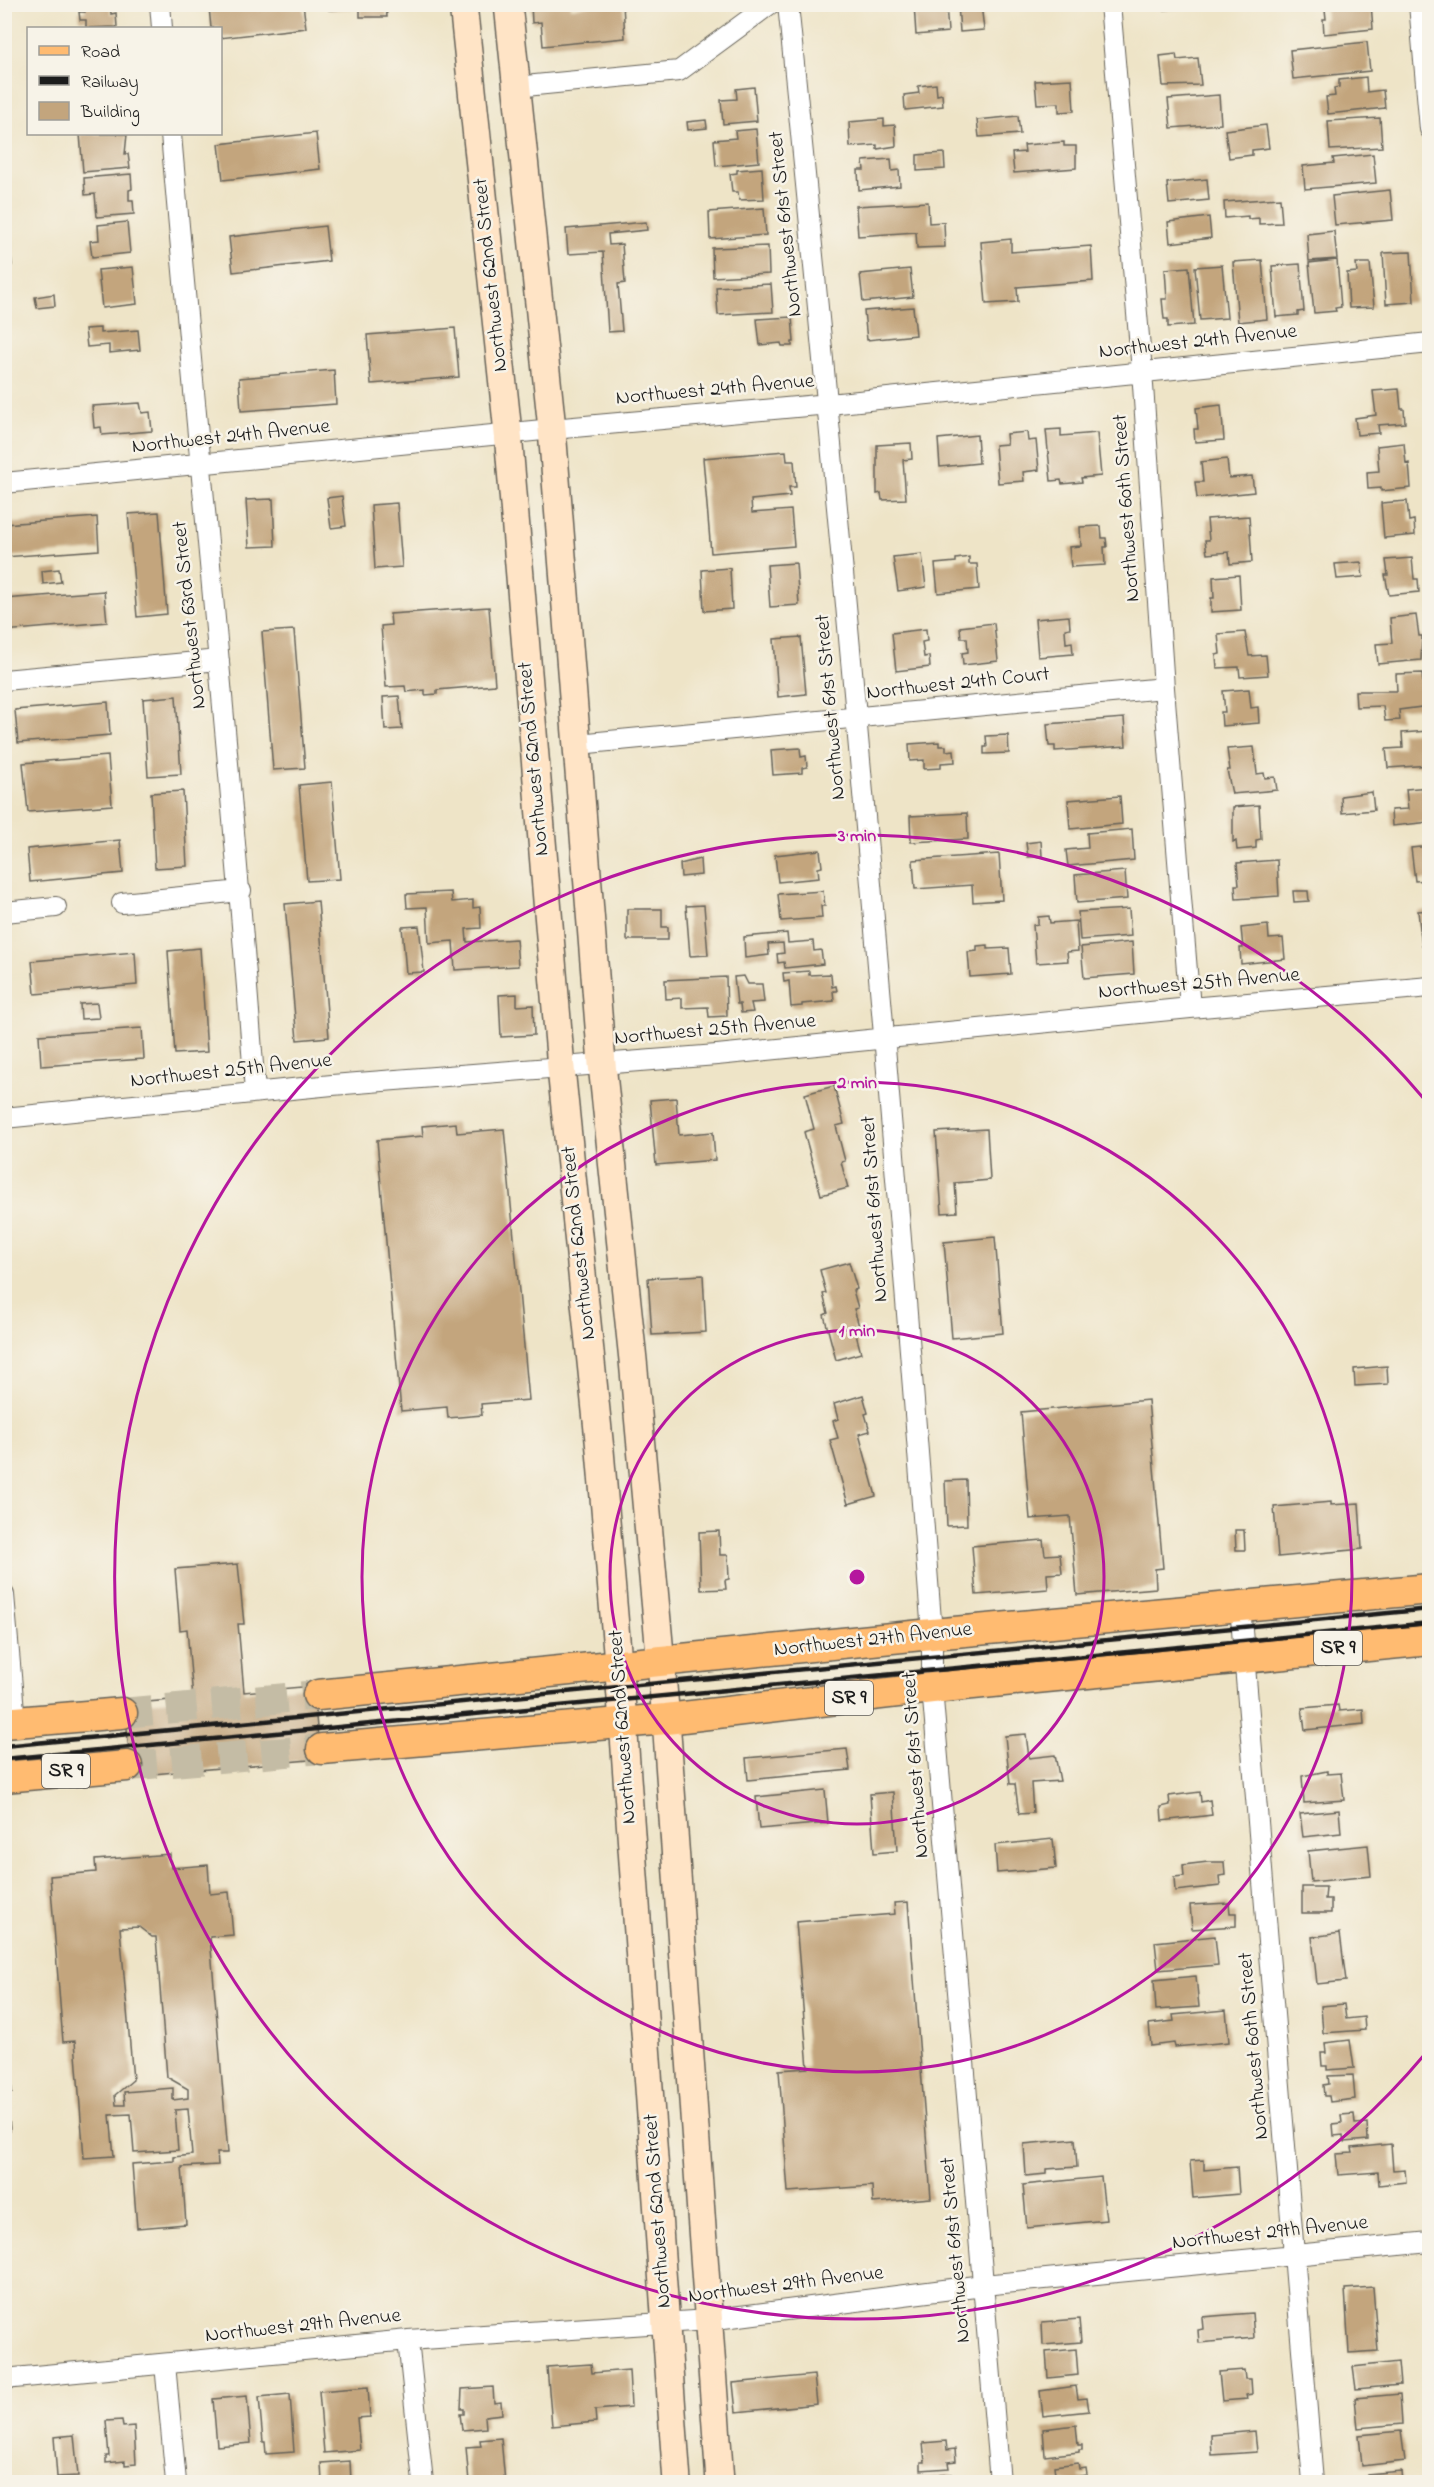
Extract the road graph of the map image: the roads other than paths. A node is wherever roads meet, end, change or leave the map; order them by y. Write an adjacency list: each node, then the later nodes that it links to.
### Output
1 (160, 4): 8 (street)
2 (463, 4): 16 (main road, Northwest 62nd Street)
3 (508, 4): 9 (main road, Northwest 62nd Street)
4 (770, 4): 9 (street)
5 (788, 4): 14 (street, Northwest 61st Street)
6 (1110, 4): 13 (street, Northwest 60th Street)
7 (1419, 4): 10 (street)
8 (162, 27)
9 (515, 87): 15 (main road, Northwest 62nd Street)
10 (1430, 129)
11 (171, 135): 17 (street, Northwest 63rd Street)
12 (1430, 343): 13 (street, Northwest 24th Avenue)
13 (1142, 371): 14 (street, Northwest 24th Avenue); 21 (street, Northwest 60th Street)
14 (828, 405): 15 (street, Northwest 24th Avenue); 22 (street, Northwest 61st Street)
15 (552, 429): 16 (street, Northwest 24th Avenue); 23 (main road, Northwest 62nd Street)
16 (508, 433): 17 (street, Northwest 24th Avenue); 32 (main road, Northwest 62nd Street)
17 (199, 465): 18 (street, Northwest 24th Avenue); 19 (street, Northwest 63rd Street)
18 (4, 483)
19 (219, 660): 20 (street); 24 (street, Northwest 63rd Street)
20 (4, 681)
21 (1164, 688): 22 (street, Northwest 24th Court); 29 (street, Northwest 60th Street)
22 (856, 718): 23 (street, Northwest 24th Court); 30 (street, Northwest 61st Street)
23 (578, 744): 31 (main road, Northwest 62nd Street)
24 (241, 891): 25 (street); 33 (street, Northwest 63rd Street)
25 (122, 903)
26 (56, 907): 27 (street)
27 (4, 912)
28 (1430, 987): 29 (street, Northwest 25th Avenue)
29 (1190, 1008): 30 (street, Northwest 25th Avenue)
30 (886, 1038): 31 (street, Northwest 25th Avenue); 38 (street, Northwest 61st Street)
31 (602, 1064): 32 (street, Northwest 25th Avenue); 41 (main road, Northwest 62nd Street)
32 (561, 1068): 33 (street, Northwest 25th Avenue); 42 (main road, Northwest 62nd Street)
33 (255, 1092): 34 (street, Northwest 25th Avenue)
34 (4, 1118)
35 (1430, 1589): 37 (main road, Northwest 27th Avenue / SR 9)
36 (4, 1595): 48 (street)
37 (1240, 1606): 38 (main road, Northwest 27th Avenue / SR 9); 40 (street, Northwest 60th Street)
38 (932, 1634): 41 (main road, Northwest 27th Avenue / SR 9); 43 (street, Northwest 61st Street)
39 (1430, 1640): 40 (main road, SR 9)
40 (1246, 1656): 43 (main road, SR 9); 53 (street, Northwest 60th Street)
41 (660, 1662): 42 (main road, Northwest 27th Avenue / SR 9); 46 (main road, Northwest 62nd Street)
42 (618, 1667): 44 (main road, Northwest 27th Avenue / SR 9); 47 (main road, Northwest 62nd Street)
43 (932, 1688): 46 (main road, SR 9); 54 (street, Northwest 61st Street)
44 (318, 1695)
45 (122, 1713): 48 (main road)
46 (666, 1719): 47 (main road, SR 9); 55 (main road, Northwest 62nd Street)
47 (623, 1721): 49 (main road, SR 9); 56 (main road, Northwest 62nd Street)
48 (8, 1728)
49 (322, 1749)
50 (127, 1766): 51 (main road, SR 9)
51 (4, 1777)
52 (1430, 2242): 53 (street, Northwest 29th Avenue)
53 (1295, 2255): 54 (street, Northwest 29th Avenue); 65 (street, Northwest 60th Street)
54 (983, 2285): 55 (street, Northwest 29th Avenue); 64 (street, Northwest 61st Street)
55 (708, 2320): 56 (street, Northwest 29th Avenue); 63 (main road, Northwest 62nd Street)
56 (666, 2323): 57 (street, Northwest 29th Avenue); 62 (main road, Northwest 62nd Street)
57 (408, 2340): 58 (street, Northwest 29th Avenue); 61 (street)
58 (165, 2364): 59 (street, Northwest 29th Avenue); 60 (street)
59 (4, 2379)
60 (176, 2482)
61 (423, 2482)
62 (677, 2482)
63 (720, 2482)
64 (1000, 2482)
65 (1313, 2482)

